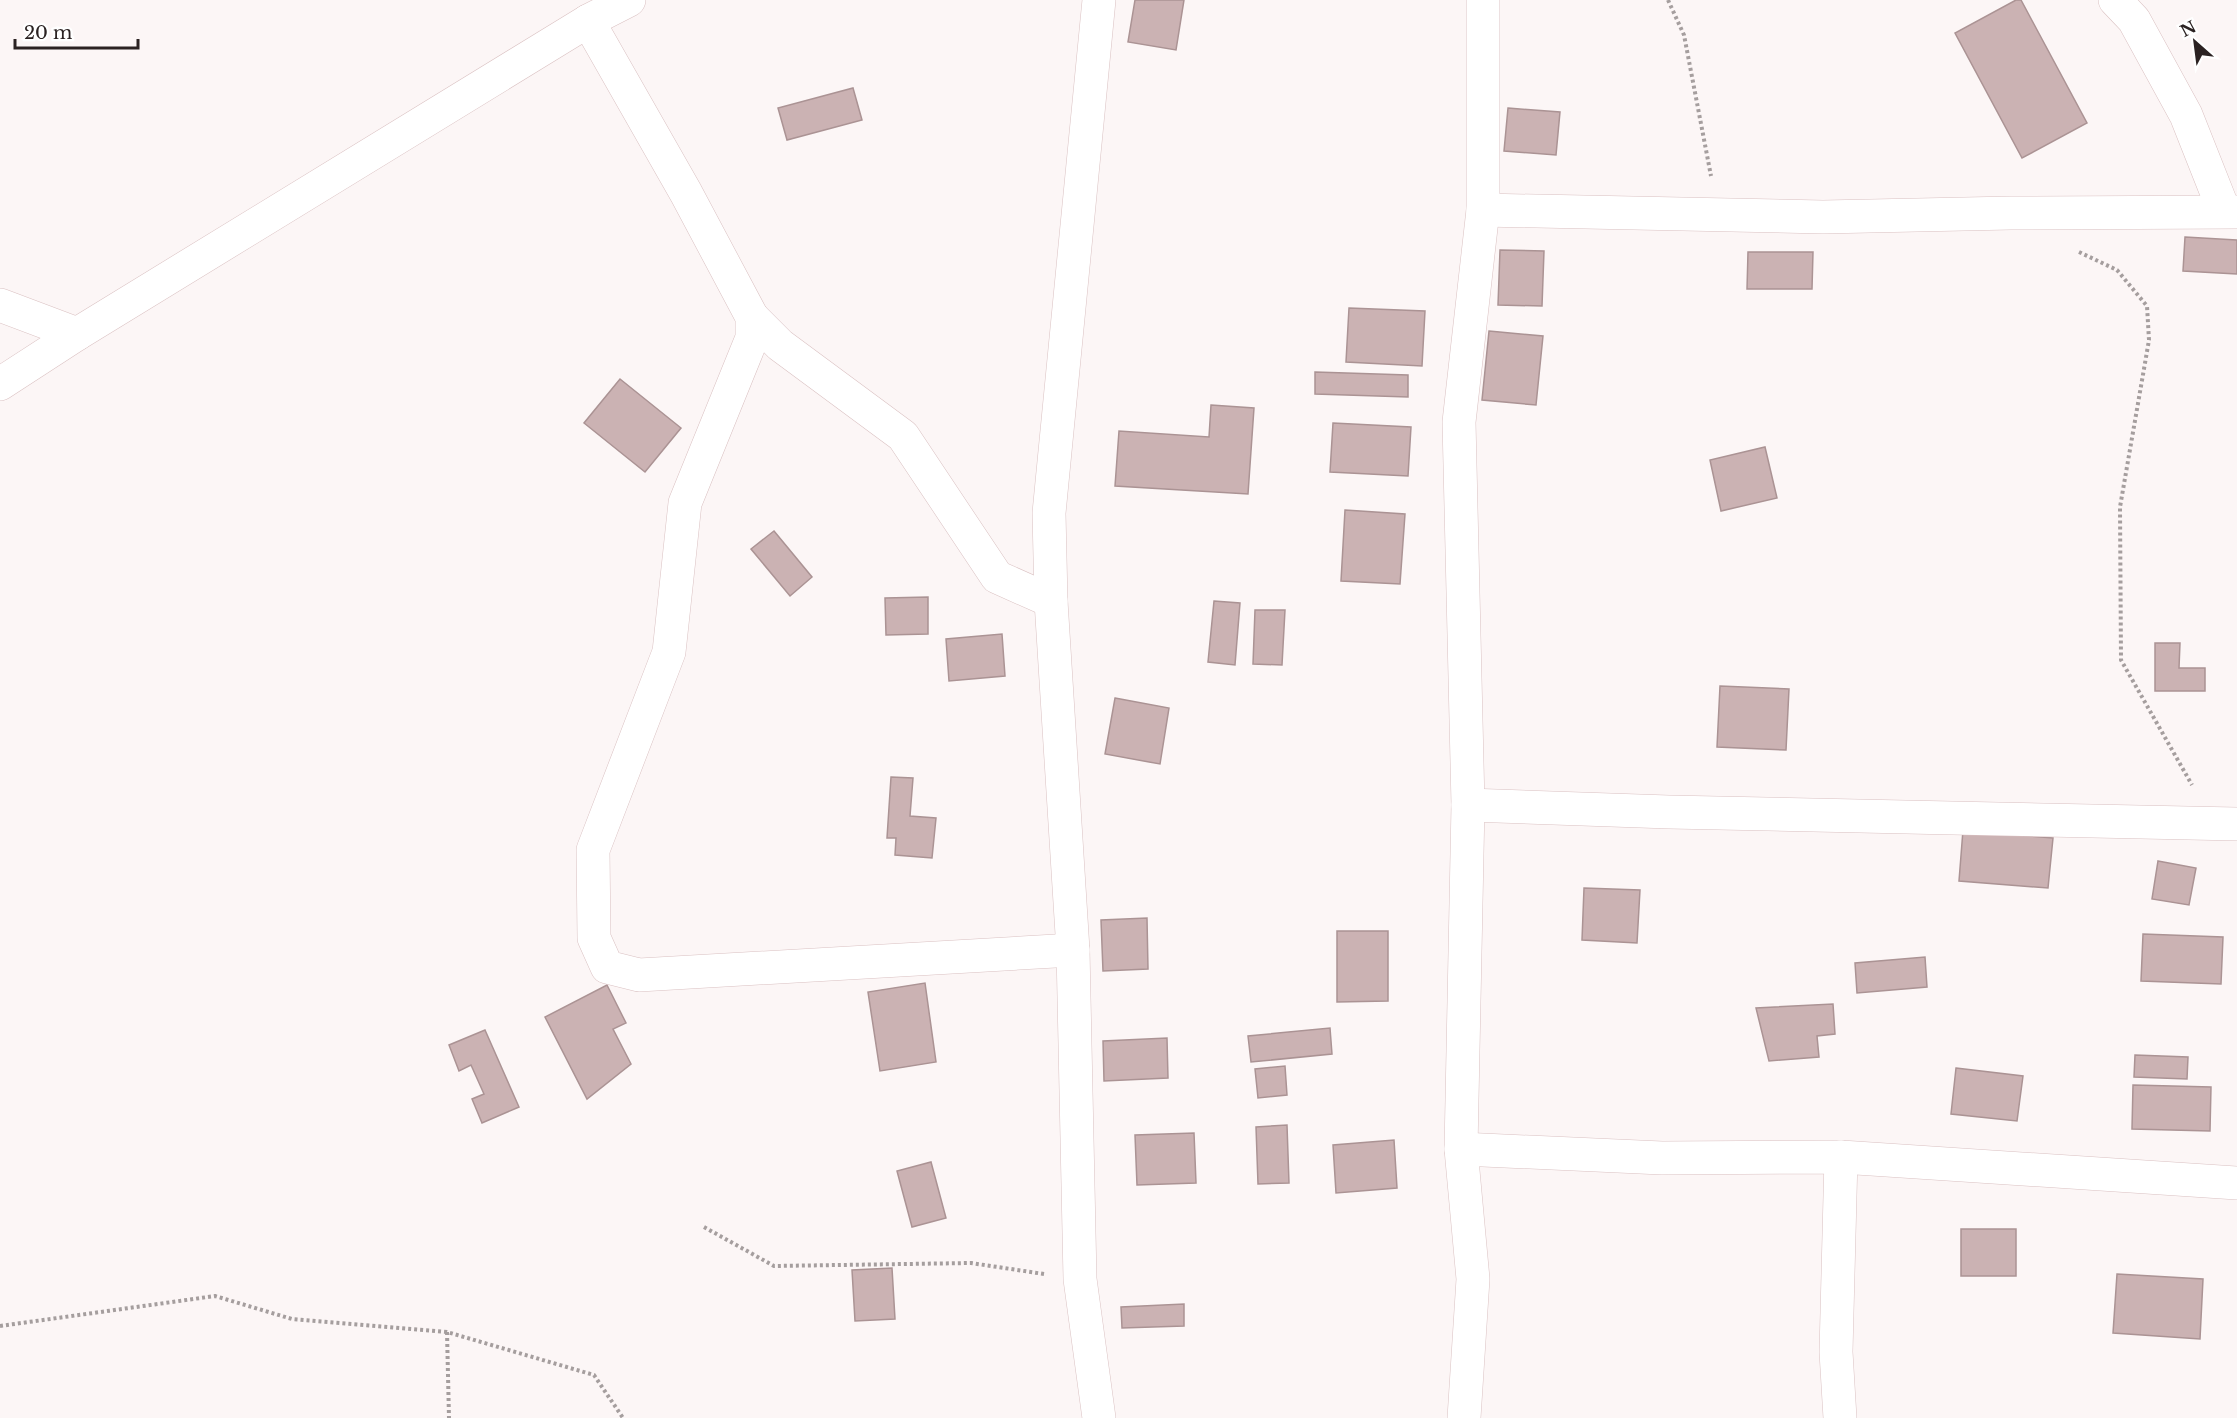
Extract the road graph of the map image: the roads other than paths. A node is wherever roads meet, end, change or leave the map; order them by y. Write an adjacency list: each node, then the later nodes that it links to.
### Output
1 (629, 0): 5 (street)
2 (1100, 0): 12 (street)
3 (1484, 0): 6 (street)
4 (2115, 0): 7 (street)
5 (588, 21): 9 (street); 10 (street)
6 (1483, 210): 7 (street); 13 (street)
7 (2230, 211)
8 (0, 305): 10 (street)
9 (753, 317): 12 (street); 15 (street)
10 (77, 334): 11 (street)
11 (0, 384)
12 (1051, 602): 15 (street)
13 (1468, 805): 14 (street); 16 (street)
14 (2225, 823)
15 (1073, 950): 19 (street)
16 (1461, 1149): 17 (street); 20 (street)
17 (1840, 1157): 18 (street); 21 (street)
18 (2237, 1183)
19 (1099, 1418)
20 (1464, 1418)
21 (1840, 1418)

